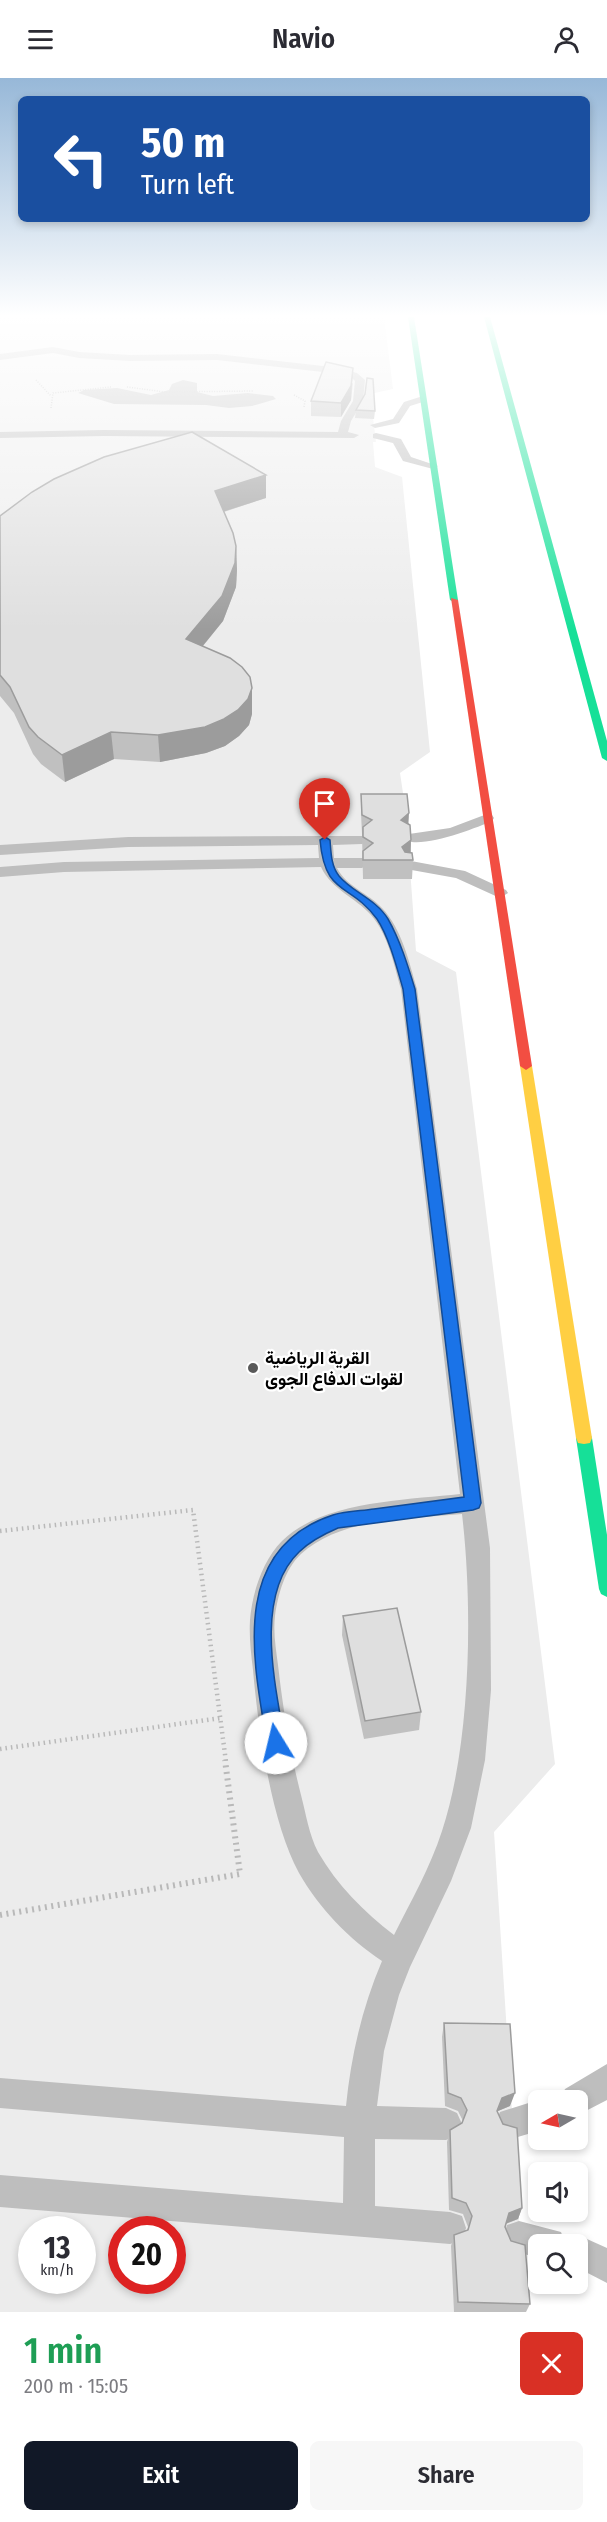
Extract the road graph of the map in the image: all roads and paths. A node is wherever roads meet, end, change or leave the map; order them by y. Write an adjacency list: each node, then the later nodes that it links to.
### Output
1 (348, 421): 6 (lane)
2 (395, 421): 9 (lane)
3 (426, 421): 9 (street)
4 (515, 421): 10 (street)
5 (0, 426): 6 (lane)
6 (343, 430): 7 (lane); 8 (lane)
7 (355, 430)
8 (0, 435)
9 (432, 466): 11 (street)
10 (607, 758)
11 (487, 818): 12 (lane); 19 (street)
12 (409, 838)
13 (362, 840): 15 (lane)
14 (0, 850): 15 (lane)
15 (326, 851): 16 (lane); 18 (lane); 20 (lane)
16 (362, 863)
17 (411, 866): 19 (lane)
18 (0, 872)
19 (500, 893): 22 (street)
20 (473, 1503): 26 (lane); 26 (lane)
21 (0, 1531): 23 (path)
22 (607, 1589)
23 (221, 1718): 24 (path); 25 (path)
24 (0, 1749)
25 (0, 1915)
26 (400, 1956): 30 (lane)
27 (607, 2079): 29 (lane)
28 (0, 2093): 30 (lane)
29 (588, 2094)
30 (359, 2123): 31 (lane); 33 (lane)
31 (446, 2124)
32 (0, 2191): 33 (lane)
33 (359, 2219): 34 (lane)
34 (450, 2228)
35 (588, 2256): 36 (lane)
36 (607, 2266)

